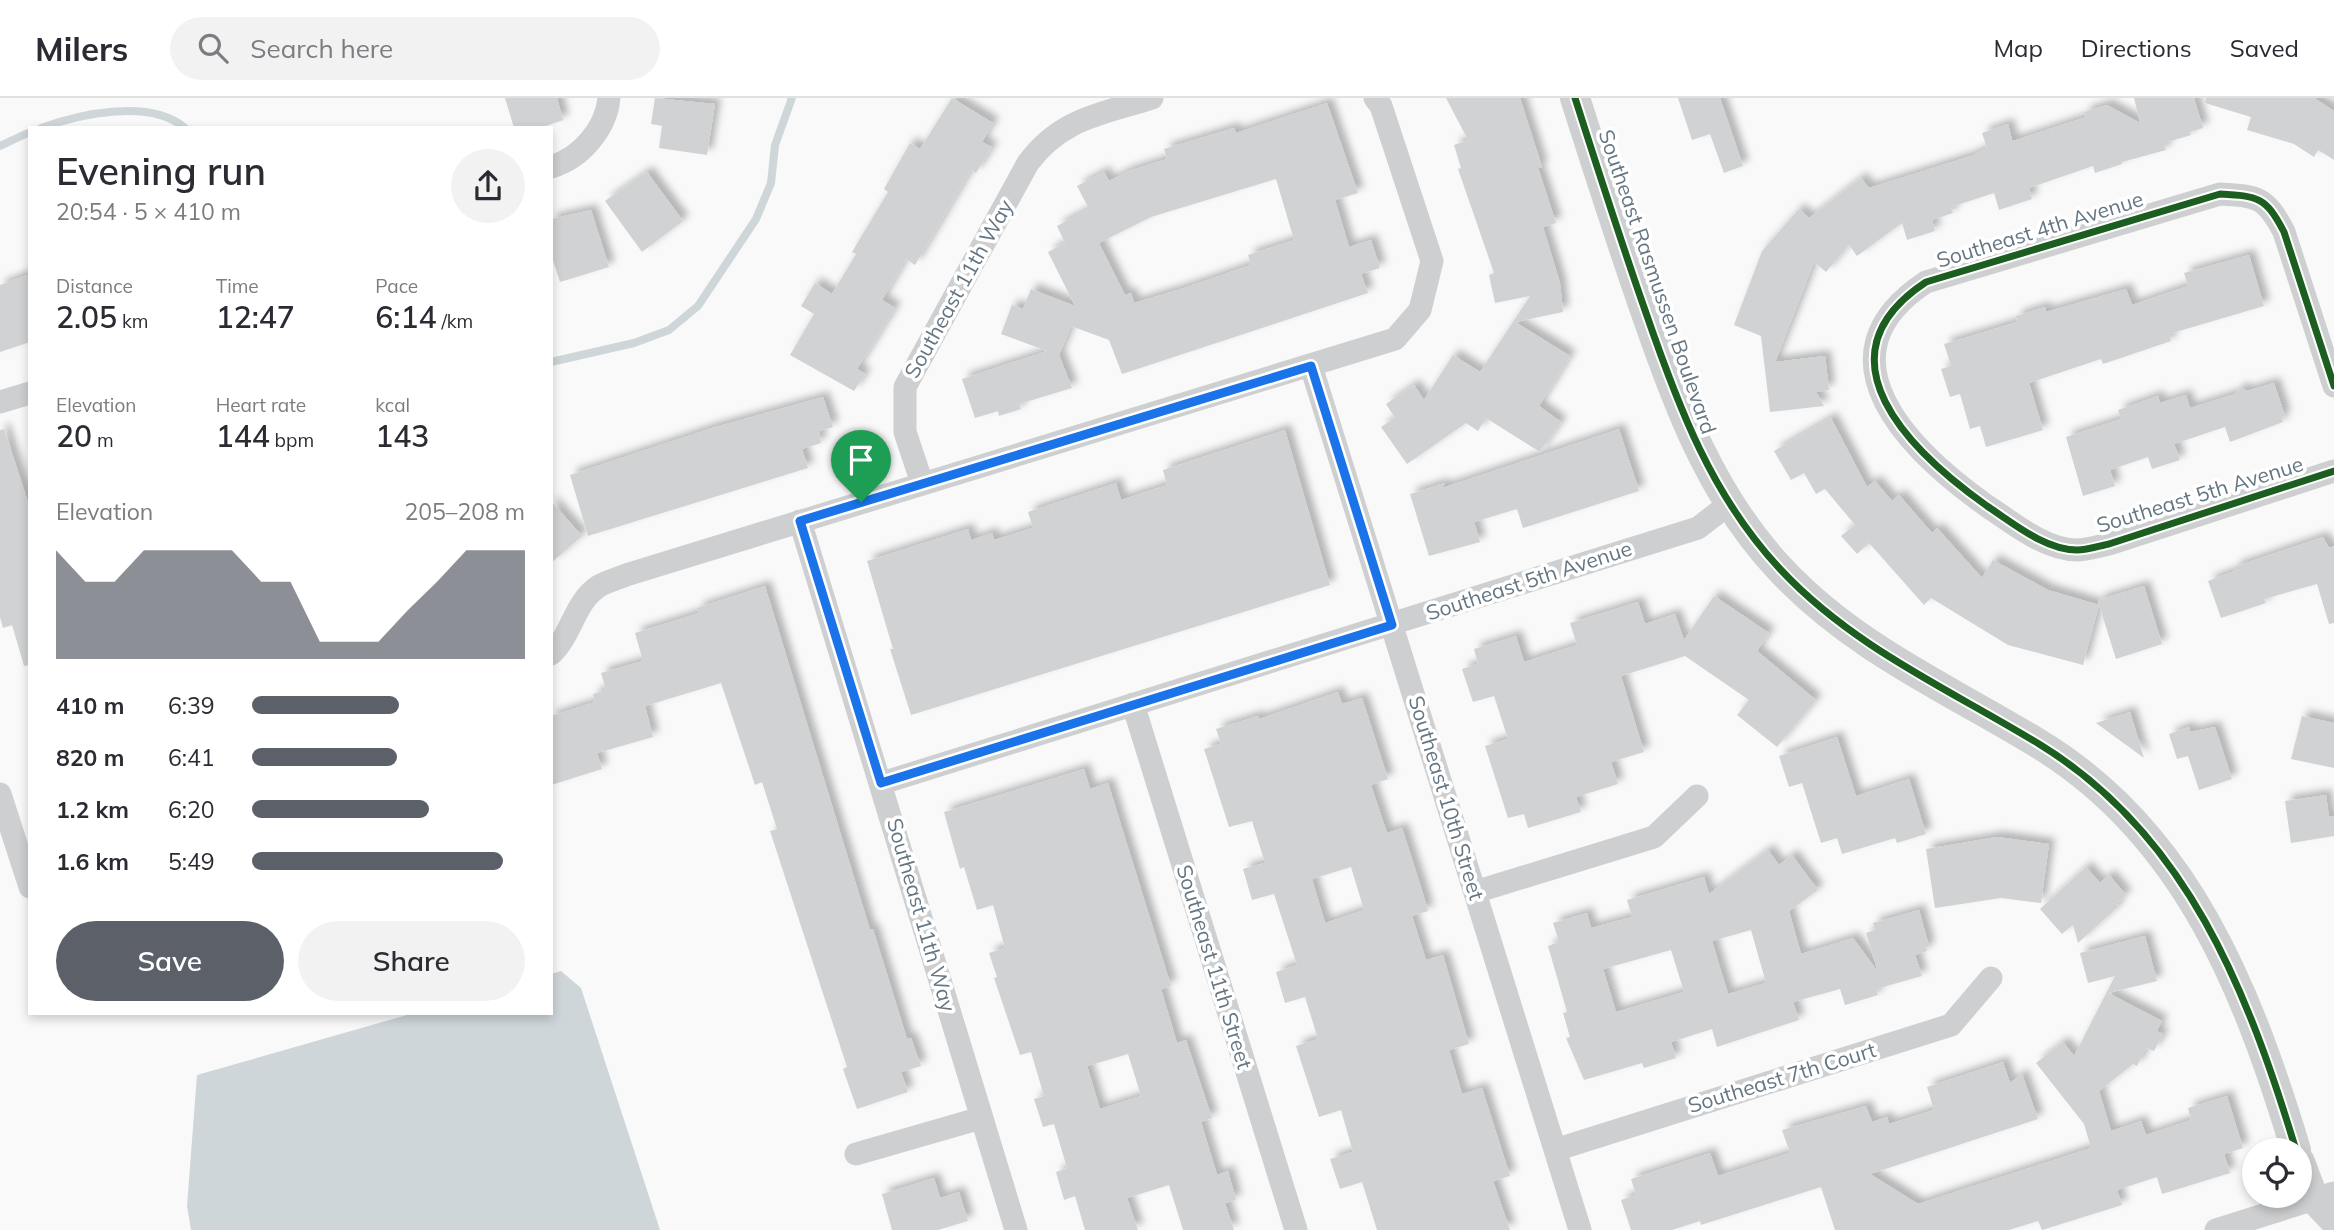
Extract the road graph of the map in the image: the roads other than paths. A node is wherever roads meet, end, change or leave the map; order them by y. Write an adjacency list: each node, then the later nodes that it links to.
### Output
1 (1152, 98): 11 (street, Southeast 11th Way)
2 (1375, 98): 6 (street)
3 (1575, 98): 12 (street, Southeast Rasmussen Boulevard)
4 (608, 104): 5 (street)
5 (553, 166)
6 (1311, 366): 11 (street); 15 (street, Southeast 10th Street)
7 (2334, 386): 14 (street, Southeast 4th Avenue)
8 (28, 394): 9 (street)
9 (0, 402)
10 (2334, 471): 14 (street, Southeast 5th Avenue)
11 (922, 483): 13 (street)
12 (1728, 504): 15 (street, Southeast 5th Avenue); 26 (street, Southeast Rasmussen Boulevard)
13 (800, 521): 16 (street); 18 (street, Southeast 11th Way)
14 (2076, 550)
15 (1392, 625): 17 (street, Southeast 5th Avenue); 23 (street, Southeast 10th Street)
16 (553, 652)
17 (1133, 704): 18 (street, Southeast 5th Avenue); 32 (street, Southeast 11th Street)
18 (881, 783): 25 (street, Southeast 11th Way)
19 (0, 794): 21 (street)
20 (1697, 796): 23 (street)
21 (13, 824): 22 (street)
22 (28, 880)
23 (1475, 892): 27 (street, Southeast 10th Street)
24 (1991, 978): 27 (street, Southeast 7th Court)
25 (981, 1118): 28 (street); 31 (street, Southeast 11th Way)
26 (2292, 1138)
27 (1555, 1150): 33 (street, Southeast 10th Street)
28 (856, 1154)
29 (2312, 1181): 30 (street)
30 (2327, 1204): 34 (street); 35 (street)
31 (1016, 1230)
32 (1296, 1230)
33 (1580, 1230)
34 (2216, 1230)
35 (2312, 1230)

